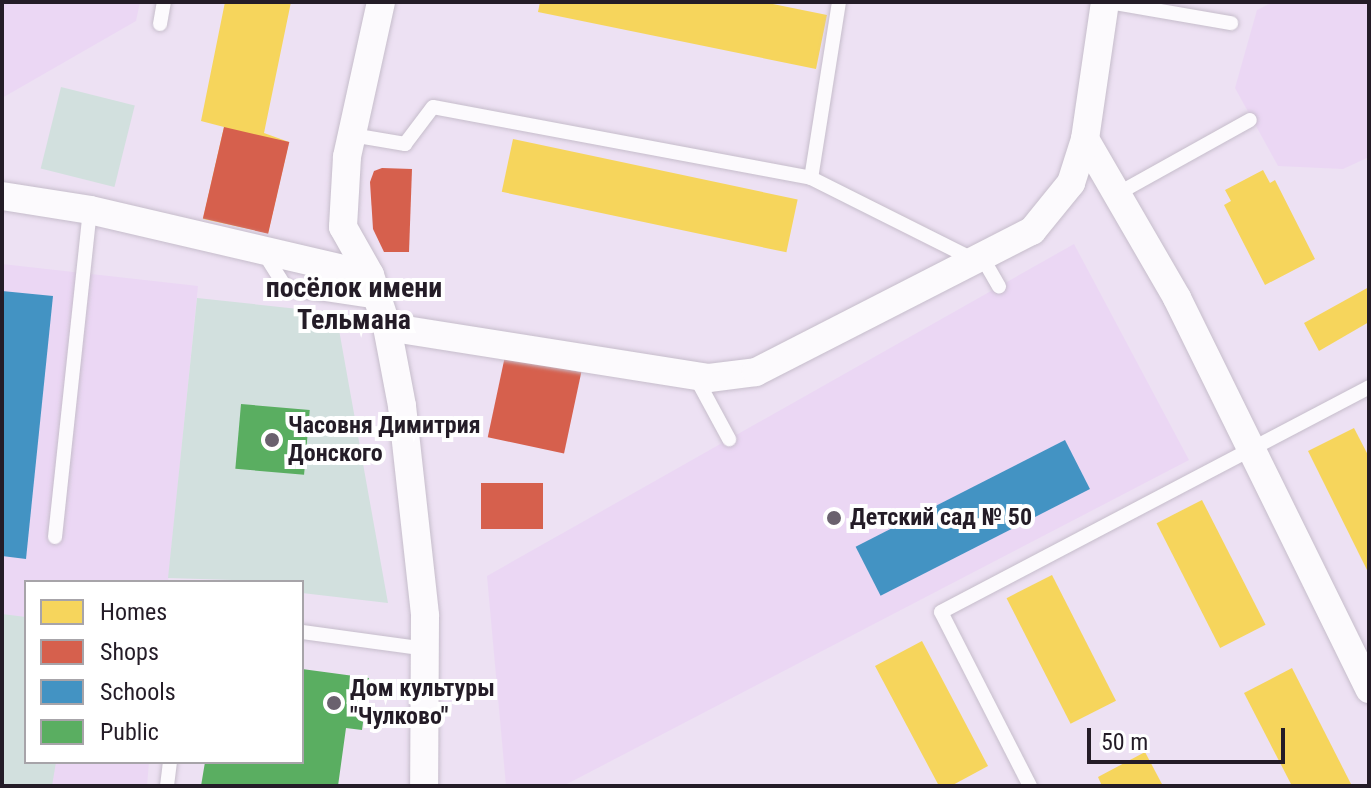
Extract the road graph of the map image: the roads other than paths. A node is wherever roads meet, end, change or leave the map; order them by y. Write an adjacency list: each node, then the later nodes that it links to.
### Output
1 (164, 2): 6 (lane)
2 (381, 2): 8 (street)
3 (839, 2): 10 (lane)
4 (1107, 2): 5 (lane); 9 (street)
5 (1231, 23)
6 (160, 24)
7 (1250, 120): 11 (lane)
8 (352, 135): 10 (lane); 16 (street)
9 (1085, 139): 11 (street); 15 (street)
10 (811, 178): 15 (lane)
11 (1117, 194): 22 (street)
12 (2, 196): 13 (street)
13 (90, 210): 14 (street); 23 (lane)
14 (262, 250): 16 (street); 18 (lane)
15 (979, 259): 17 (lane); 19 (street)
16 (370, 275): 18 (street)
17 (999, 286)
18 (383, 315): 19 (street); 25 (street)
19 (695, 375): 21 (lane)
20 (1369, 387): 22 (lane)
21 (729, 439)
22 (1251, 448): 26 (street); 30 (lane)
23 (55, 537)
24 (304, 632): 25 (lane)
25 (426, 649): 29 (street)
26 (1369, 689)
27 (170, 764): 28 (lane)
28 (167, 786)
29 (424, 786)
30 (1030, 786)

